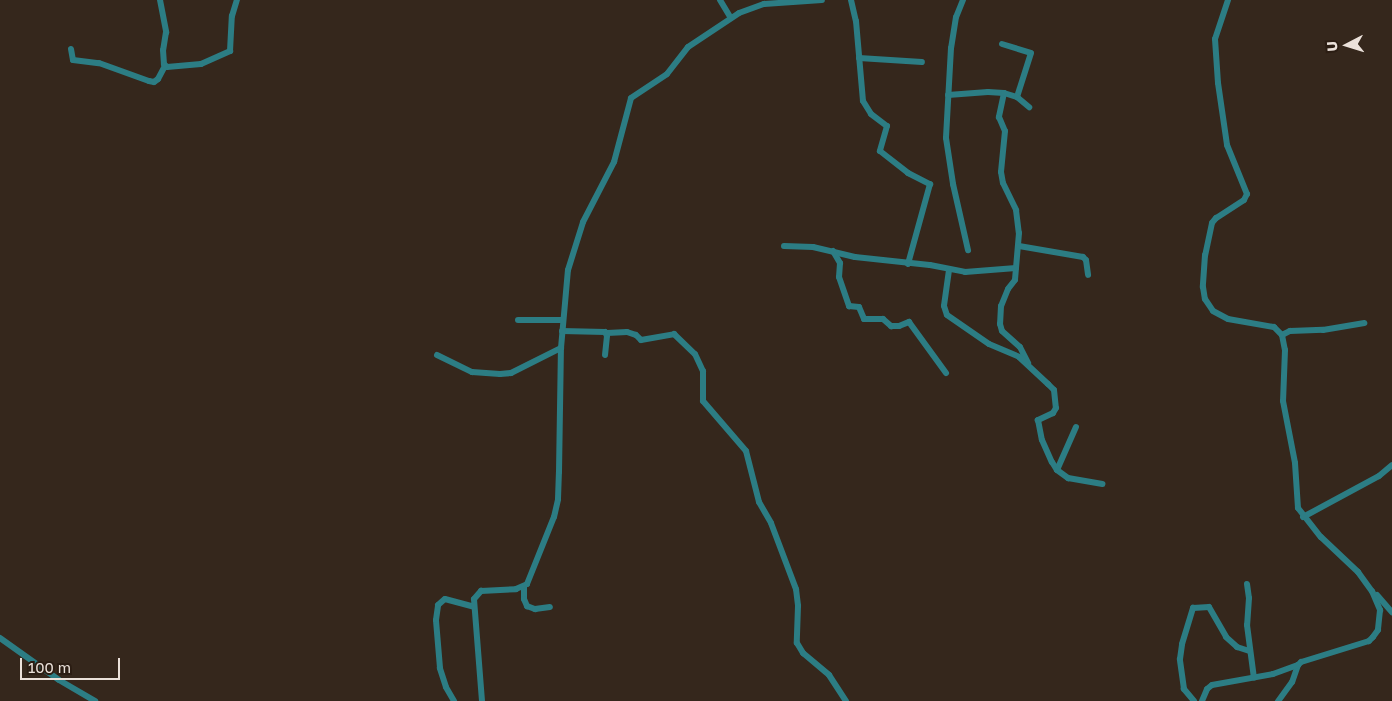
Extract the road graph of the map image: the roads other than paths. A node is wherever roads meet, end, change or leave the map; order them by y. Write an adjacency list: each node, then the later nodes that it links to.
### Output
1 (160, 0): 13 (street)
2 (237, 0): 13 (street)
3 (720, 0): 8 (street)
4 (822, 0): 8 (street)
5 (850, 0): 11 (street)
6 (963, 0): 15 (street)
7 (1228, 0): 31 (street)
8 (731, 18): 27 (street)
9 (1002, 44): 16 (street)
10 (71, 49): 13 (street)
11 (859, 58): 12 (street); 22 (street)
12 (922, 62)
13 (165, 66)
14 (1004, 93): 15 (street); 16 (street); 19 (street)
15 (948, 95): 20 (street)
16 (1017, 98): 17 (street)
17 (1029, 107)
18 (784, 246): 21 (street)
19 (1019, 246): 23 (street); 25 (street)
20 (968, 250)
21 (833, 251): 22 (street); 36 (street)
22 (908, 264): 24 (street)
23 (1016, 268): 24 (street); 35 (street)
24 (949, 270): 35 (street)
25 (1088, 275)
26 (518, 320): 27 (street)
27 (563, 320): 29 (street)
28 (1364, 323): 31 (street)
29 (562, 331): 30 (street); 32 (street)
30 (607, 333): 34 (street); 55 (street)
31 (1282, 335): 41 (street)
32 (561, 348): 33 (street); 43 (street)
33 (437, 355)
34 (605, 355)
35 (1030, 366): 39 (street)
36 (946, 372)
37 (1076, 427): 39 (street)
38 (1392, 465): 41 (street)
39 (1057, 470): 40 (street)
40 (1102, 484)
41 (1304, 517): 44 (street)
42 (1247, 584): 49 (street)
43 (524, 587): 45 (street); 46 (street)
44 (1372, 591): 47 (street); 50 (street)
45 (474, 607): 53 (street); 54 (street)
46 (550, 607)
47 (1392, 612)
48 (0, 638): 52 (street)
49 (1249, 650): 51 (street); 56 (street)
50 (1298, 665): 51 (street); 58 (street)
51 (1254, 678): 57 (street)
52 (95, 701)
53 (454, 701)
54 (482, 701)
55 (846, 701)
56 (1194, 701)
57 (1202, 701)
58 (1278, 701)

